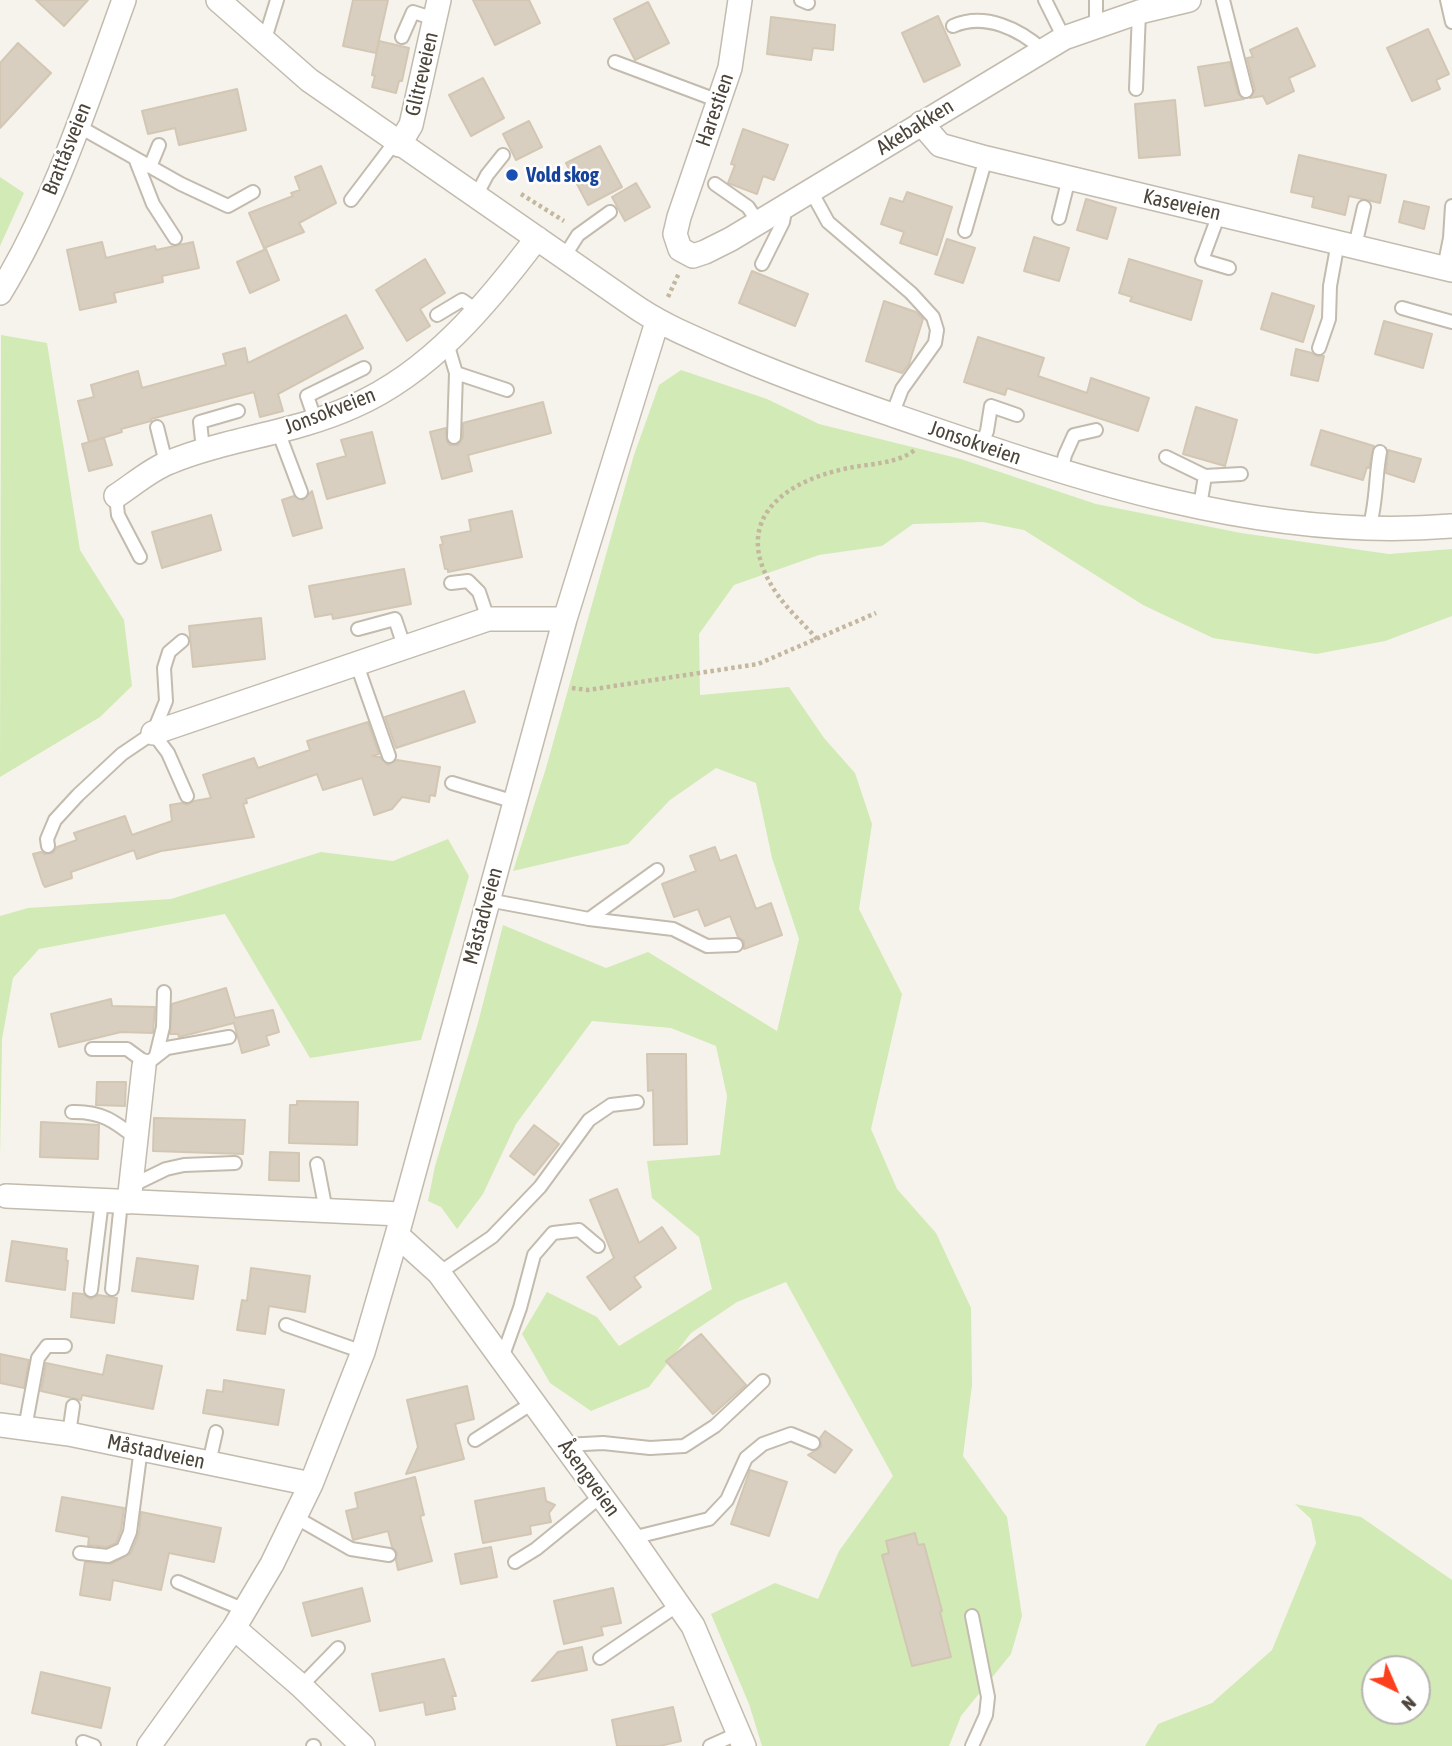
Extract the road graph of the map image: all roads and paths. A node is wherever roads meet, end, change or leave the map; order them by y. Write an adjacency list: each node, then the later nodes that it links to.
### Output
1 (124, 0): 24 (street, Brattåsveien)
2 (218, 0): 17 (street, Jonsokveien)
3 (277, 0): 17 (lane)
4 (740, 0): 22 (street, Harestien)
5 (1045, 0): 16 (lane)
6 (1096, 0): 14 (lane)
7 (1189, 0): 10 (street, Akebakken)
8 (1223, 0): 21 (lane)
9 (1447, 0): 12 (lane)
10 (1143, 7): 14 (street, Akebakken); 20 (lane)
11 (437, 10): 15 (lane); 25 (street, Glitreveien)
12 (1452, 22)
13 (953, 26): 18 (lane)
14 (1096, 27): 16 (street, Akebakken)
15 (402, 37)
16 (1064, 38): 18 (street, Akebakken)
17 (264, 42): 25 (street, Jonsokveien)
18 (1044, 50): 23 (street, Akebakken)
19 (615, 62): 22 (lane)
20 (1136, 89)
21 (1246, 91)
22 (719, 101): 42 (street, Harestien)
23 (921, 122): 29 (street, Kaseveien); 33 (street, Akebakken)
24 (78, 126): 28 (lane); 53 (street, Brattåsveien)
25 (397, 143): 35 (street, Jonsokveien); 36 (lane)
26 (159, 145): 30 (lane)
27 (503, 155): 35 (lane)
28 (135, 158): 30 (lane); 46 (lane)
29 (986, 158): 31 (street, Kaseveien); 45 (lane)
30 (150, 167): 34 (lane)
31 (1069, 178): 41 (street, Kaseveien); 43 (lane)
32 (715, 184): 44 (lane)
33 (811, 191): 37 (street, Akebakken); 65 (lane)
34 (253, 192)
35 (476, 196): 47 (street, Jonsokveien)
36 (351, 200)
37 (786, 206): 44 (street, Akebakken); 50 (lane)
38 (1452, 206): 52 (lane)
39 (1364, 207): 48 (lane)
40 (610, 212): 49 (lane)
41 (1219, 214): 48 (street, Kaseveien); 51 (lane)
42 (678, 217): 44 (street, Akebakken)
43 (1059, 218)
44 (758, 222)
45 (965, 231)
46 (175, 238)
47 (537, 238): 49 (street, Jonsokveien); 55 (street, Jonsokveien)
48 (1346, 244): 52 (street, Kaseveien); 60 (lane)
49 (564, 257): 57 (street, Jonsokveien)
50 (761, 264)
51 (1229, 268)
52 (1448, 269)
53 (0, 293)
54 (1402, 308): 58 (lane)
55 (478, 311): 56 (lane); 59 (street, Jonsokveien)
56 (437, 315)
57 (657, 322): 65 (street, Jonsokveien); 90 (street, Måstadveien)
58 (1452, 322)
59 (447, 343): 62 (lane); 67 (street, Jonsokveien)
60 (1319, 348)
61 (364, 368): 67 (lane)
62 (456, 373): 63 (lane); 72 (lane)
63 (506, 390)
64 (238, 411): 74 (lane)
65 (892, 415): 69 (street, Jonsokveien)
66 (1017, 415): 73 (lane)
67 (315, 419): 71 (street, Jonsokveien)
68 (157, 427): 77 (lane)
69 (938, 430): 73 (street, Jonsokveien); 92 (path)
70 (1096, 430): 78 (lane)
71 (278, 431): 74 (street, Jonsokveien); 81 (lane)
72 (454, 437)
73 (981, 446): 78 (street, Jonsokveien)
74 (204, 449): 77 (street, Jonsokveien)
75 (1380, 452): 85 (lane)
76 (1166, 457): 80 (lane)
77 (166, 463): 82 (street, Jonsokveien)
78 (1061, 471): 83 (street, Jonsokveien)
79 (1241, 474): 80 (lane)
80 (1205, 476): 83 (lane)
81 (300, 492)
82 (116, 496): 86 (lane)
83 (1200, 506): 85 (street, Jonsokveien)
84 (1452, 526): 85 (street, Jonsokveien)
85 (1369, 528)
86 (140, 557)
87 (451, 583): 89 (lane)
88 (876, 613): 92 (path)
89 (488, 618): 90 (street); 94 (street)
90 (565, 619): 96 (street, Måstadveien)
91 (358, 629): 94 (lane)
92 (817, 639): 96 (path)
93 (182, 641): 97 (lane)
94 (404, 646): 95 (street)
95 (356, 662): 97 (street); 98 (lane)
96 (547, 684): 101 (street, Måstadveien)
97 (153, 733): 100 (lane); 102 (lane)
98 (389, 756)
99 (452, 783): 101 (lane)
100 (187, 796)
101 (515, 802): 104 (street, Måstadveien)
102 (48, 846)
103 (657, 870): 105 (lane)
104 (488, 900): 105 (lane); 119 (street, Måstadveien)
105 (589, 919): 106 (lane)
106 (736, 946)
107 (164, 992): 110 (lane)
108 (229, 1037): 110 (lane)
109 (92, 1049): 110 (lane)
110 (150, 1061): 113 (street)
111 (637, 1102): 121 (lane)
112 (72, 1112): 113 (lane)
113 (136, 1138): 117 (street)
114 (235, 1163): 117 (lane)
115 (317, 1164): 118 (lane)
116 (6, 1196): 117 (street)
117 (121, 1198): 118 (street); 122 (lane); 123 (lane)
118 (326, 1211): 119 (street)
119 (399, 1224): 121 (street, Åsengveien); 126 (street, Måstadveien)
120 (598, 1246): 127 (lane)
121 (439, 1273): 127 (street, Åsengveien)
122 (112, 1289)
123 (91, 1290)
124 (286, 1325): 126 (lane)
125 (65, 1346): 132 (lane)
126 (363, 1352): 140 (street, Måstadveien)
127 (502, 1358): 129 (street, Åsengveien)
128 (764, 1381): 137 (lane)
129 (534, 1402): 135 (lane); 137 (street, Åsengveien)
130 (73, 1406): 134 (lane)
131 (0, 1425): 132 (street, Måstadveien)
132 (25, 1428): 134 (street, Måstadveien)
133 (216, 1432): 139 (lane)
134 (69, 1434): 138 (street, Måstadveien)
135 (475, 1440)
136 (813, 1443): 143 (lane)
137 (565, 1445): 141 (street, Åsengveien)
138 (141, 1448): 139 (street, Måstadveien); 144 (lane)
139 (209, 1463): 140 (street, Måstadveien)
140 (311, 1484): 142 (street, Måstadveien)
141 (601, 1496): 143 (street, Åsengveien); 146 (lane)
142 (295, 1517): 145 (lane); 150 (street, Måstadveien)
143 (632, 1538): 148 (street, Åsengveien)
144 (80, 1553)
145 (388, 1555)
146 (515, 1562)
147 (178, 1582): 150 (lane)
148 (678, 1605): 152 (lane); 154 (street, Åsengveien)
149 (972, 1616): 158 (lane)
150 (240, 1619): 153 (street); 155 (street, Måstadveien)
151 (338, 1647): 153 (lane)
152 (600, 1658)
153 (301, 1686): 156 (street)
154 (745, 1742): 157 (lane)
155 (149, 1746)
156 (363, 1746)
157 (709, 1746)
158 (972, 1746)

